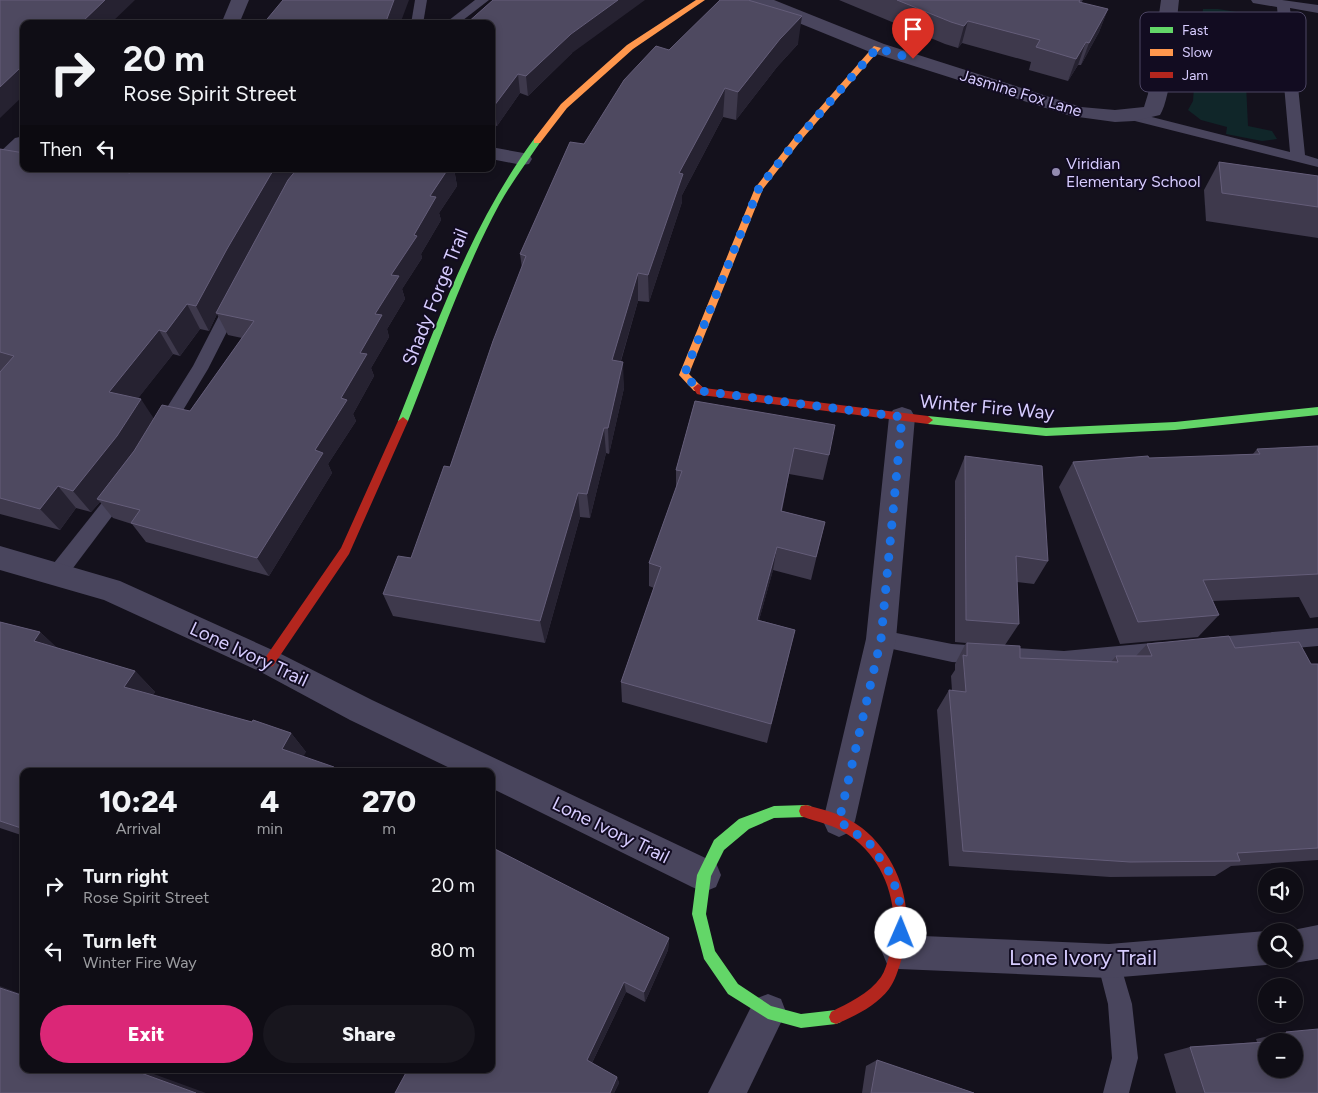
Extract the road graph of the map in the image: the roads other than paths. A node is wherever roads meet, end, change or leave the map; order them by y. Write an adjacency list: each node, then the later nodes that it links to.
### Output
1 (240, 0): 10 (street)
2 (420, 0): 11 (lane)
3 (483, 0): 12 (lane)
4 (702, 0): 21 (street, Shady Forge Trail)
5 (758, 0): 13 (street, Jasmine Fox Lane)
6 (1257, 0): 7 (lane)
7 (1283, 4): 8 (lane); 9 (lane)
8 (1318, 9)
9 (1284, 12)
10 (232, 20)
11 (418, 20)
12 (456, 20)
13 (877, 48): 16 (street, Jasmine Fox Lane); 27 (street, Winter Fire Way)
14 (1158, 92): 16 (street, Jasmine Fox Lane)
15 (1292, 92): 22 (lane)
16 (1132, 116): 22 (lane)
17 (20, 142): 19 (street)
18 (20, 144): 23 (street)
19 (0, 145)
20 (495, 154): 21 (street)
21 (522, 159): 34 (street, Shady Forge Trail)
22 (1298, 159): 24 (lane)
23 (0, 163)
24 (1318, 163)
25 (239, 292): 28 (lane)
26 (1318, 411): 27 (street, Winter Fire Way)
27 (902, 417): 33 (street)
28 (156, 441)
29 (129, 481): 31 (lane)
30 (0, 558): 31 (street, Lone Ivory Trail)
31 (57, 574): 34 (street, Lone Ivory Trail)
32 (1318, 637): 33 (lane)
33 (881, 639): 37 (street)
34 (269, 662): 35 (street, Lone Ivory Trail)
35 (482, 768)
36 (495, 774): 38 (street, Lone Ivory Trail)
37 (839, 821): 38 (street); 42 (street)
38 (704, 875): 44 (street)
39 (1318, 942): 40 (street)
40 (1303, 944)
41 (1258, 949): 43 (street, Lone Ivory Trail)
42 (899, 952): 43 (street, Lone Ivory Trail); 44 (street)
43 (1110, 961): 46 (lane)
44 (768, 1012): 45 (street)
45 (727, 1093)
46 (1116, 1093)

